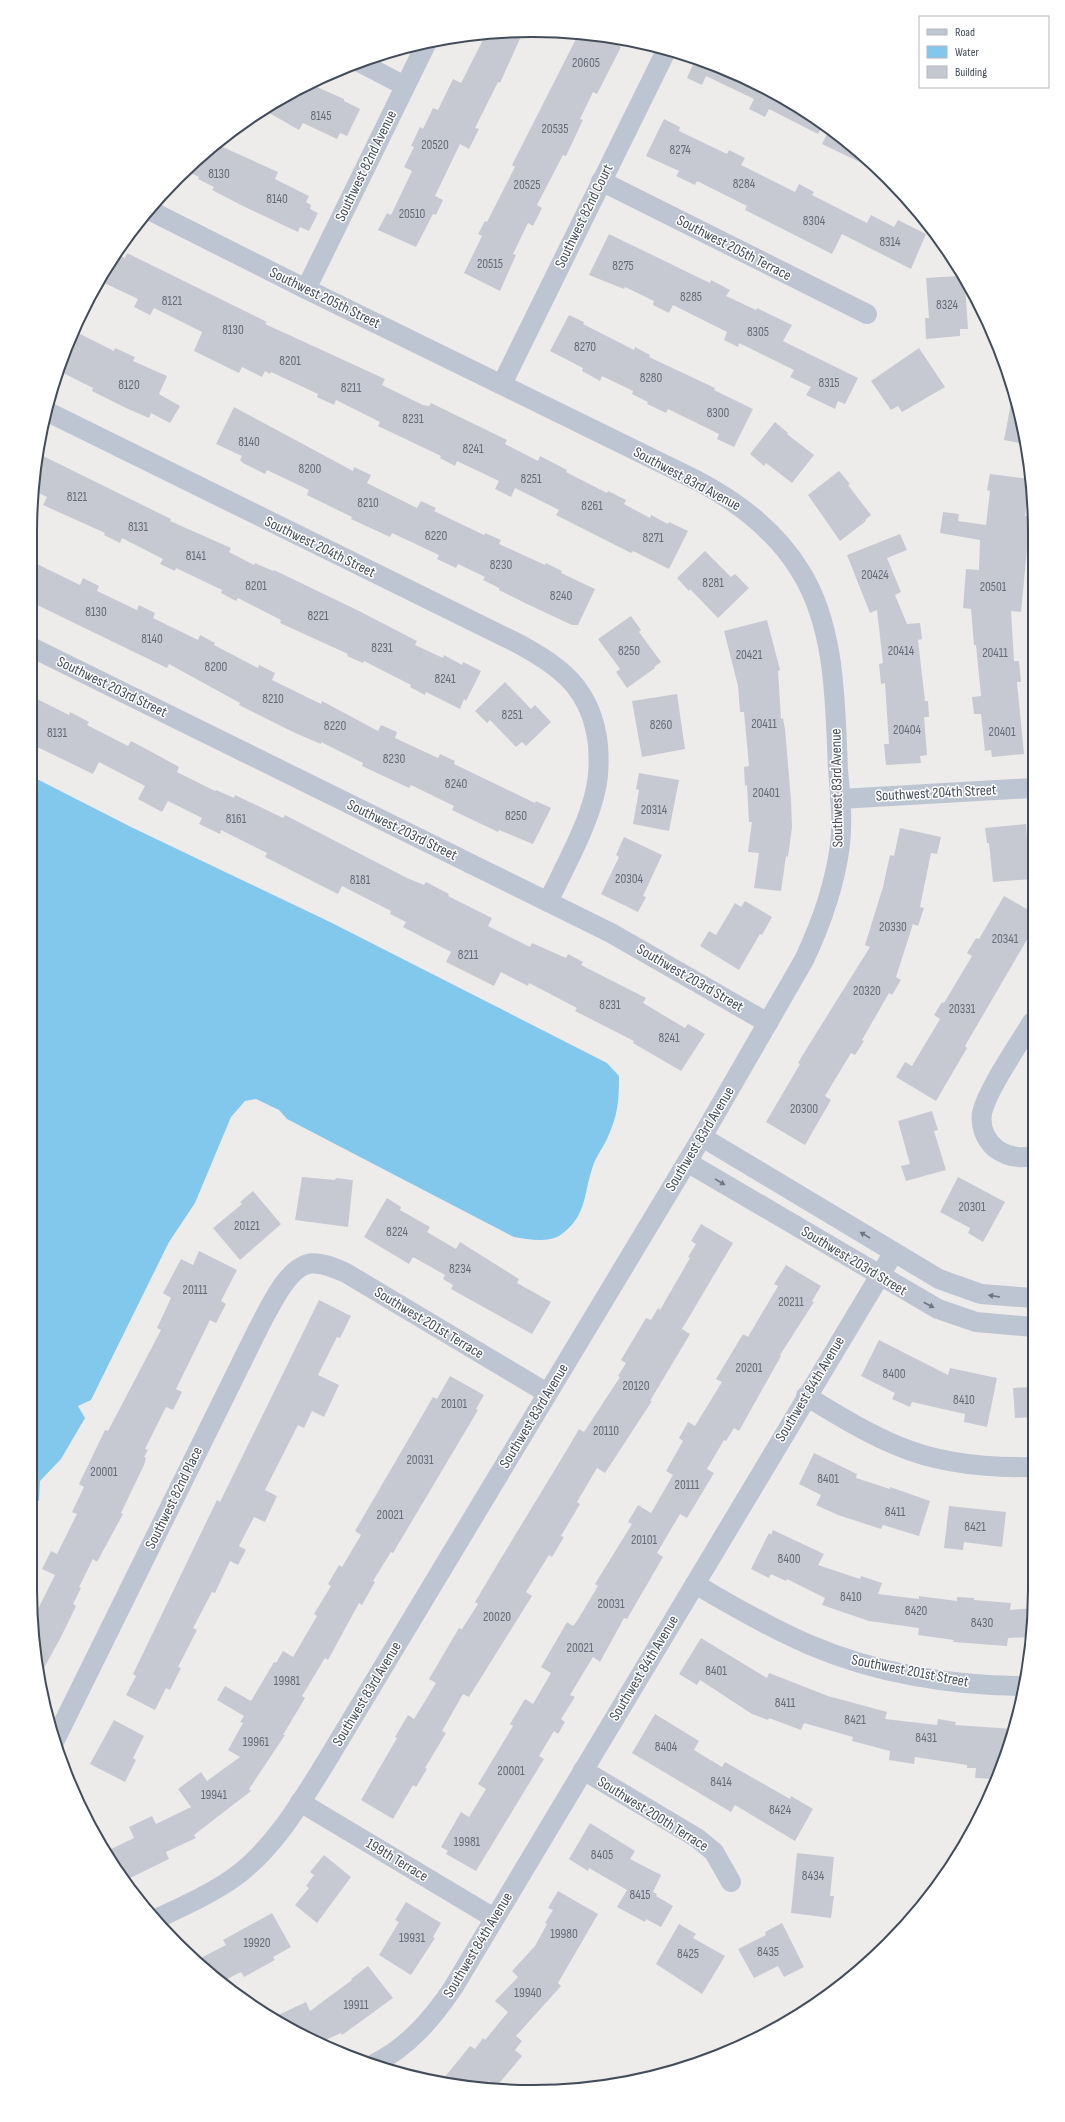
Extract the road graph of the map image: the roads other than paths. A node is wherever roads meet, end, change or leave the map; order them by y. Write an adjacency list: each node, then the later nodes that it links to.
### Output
1 (423, 50): 4 (street, Southwest 82nd Avenue)
2 (664, 55): 5 (street, Southwest 82nd Court)
3 (366, 66): 4 (street)
4 (405, 86): 7 (street, Southwest 82nd Avenue)
5 (601, 181): 8 (street, Southwest 205th Terrace); 9 (street, Southwest 82nd Court)
6 (154, 213): 7 (street, Southwest 205th Street)
7 (306, 289): 9 (street, Southwest 205th Street)
8 (867, 314)
9 (502, 384): 13 (street, Southwest 83rd Avenue)
10 (52, 414): 14 (street, Southwest 204th Street)
11 (37, 650): 14 (street, Southwest 203rd Street)
12 (1028, 788): 13 (street, Southwest 204th Street)
13 (840, 799): 15 (street, Southwest 83rd Avenue)
14 (548, 902): 15 (street, Southwest 203rd Street)
15 (768, 1023): 17 (street, Southwest 83rd Avenue)
16 (1028, 1029): 18 (street)
17 (702, 1138): 19 (street, Southwest 83rd Avenue); 20 (street, Southwest 203rd Street, one-way to 17)
18 (1028, 1156)
19 (687, 1162): 22 (street, Southwest 203rd Street, one-way to 22); 25 (street, Southwest 83rd Avenue)
20 (894, 1252): 22 (street, Southwest 84th Avenue); 23 (street, Southwest 203rd Street, one-way to 20)
21 (307, 1264): 25 (street, Southwest 201st Terrace); 30 (street, Southwest 82nd Place)
22 (879, 1276): 24 (street, Southwest 203rd Street, one-way to 24); 26 (street, Southwest 84th Avenue)
23 (1028, 1298)
24 (1028, 1327)
25 (547, 1393): 32 (street, Southwest 83rd Avenue)
26 (806, 1396): 27 (street); 28 (street, Southwest 84th Avenue)
27 (1028, 1467)
28 (695, 1584): 29 (street, Southwest 201st Street); 31 (street, Southwest 84th Avenue)
29 (1018, 1686)
30 (58, 1733)
31 (583, 1770): 33 (street, Southwest 200th Terrace); 35 (street, Southwest 84th Avenue)
32 (300, 1802): 34 (street, Southwest 83rd Avenue); 35 (street, 199th Terrace)
33 (730, 1882)
34 (161, 1917)
35 (494, 1918): 36 (street, Southwest 84th Avenue)
36 (379, 2061)

